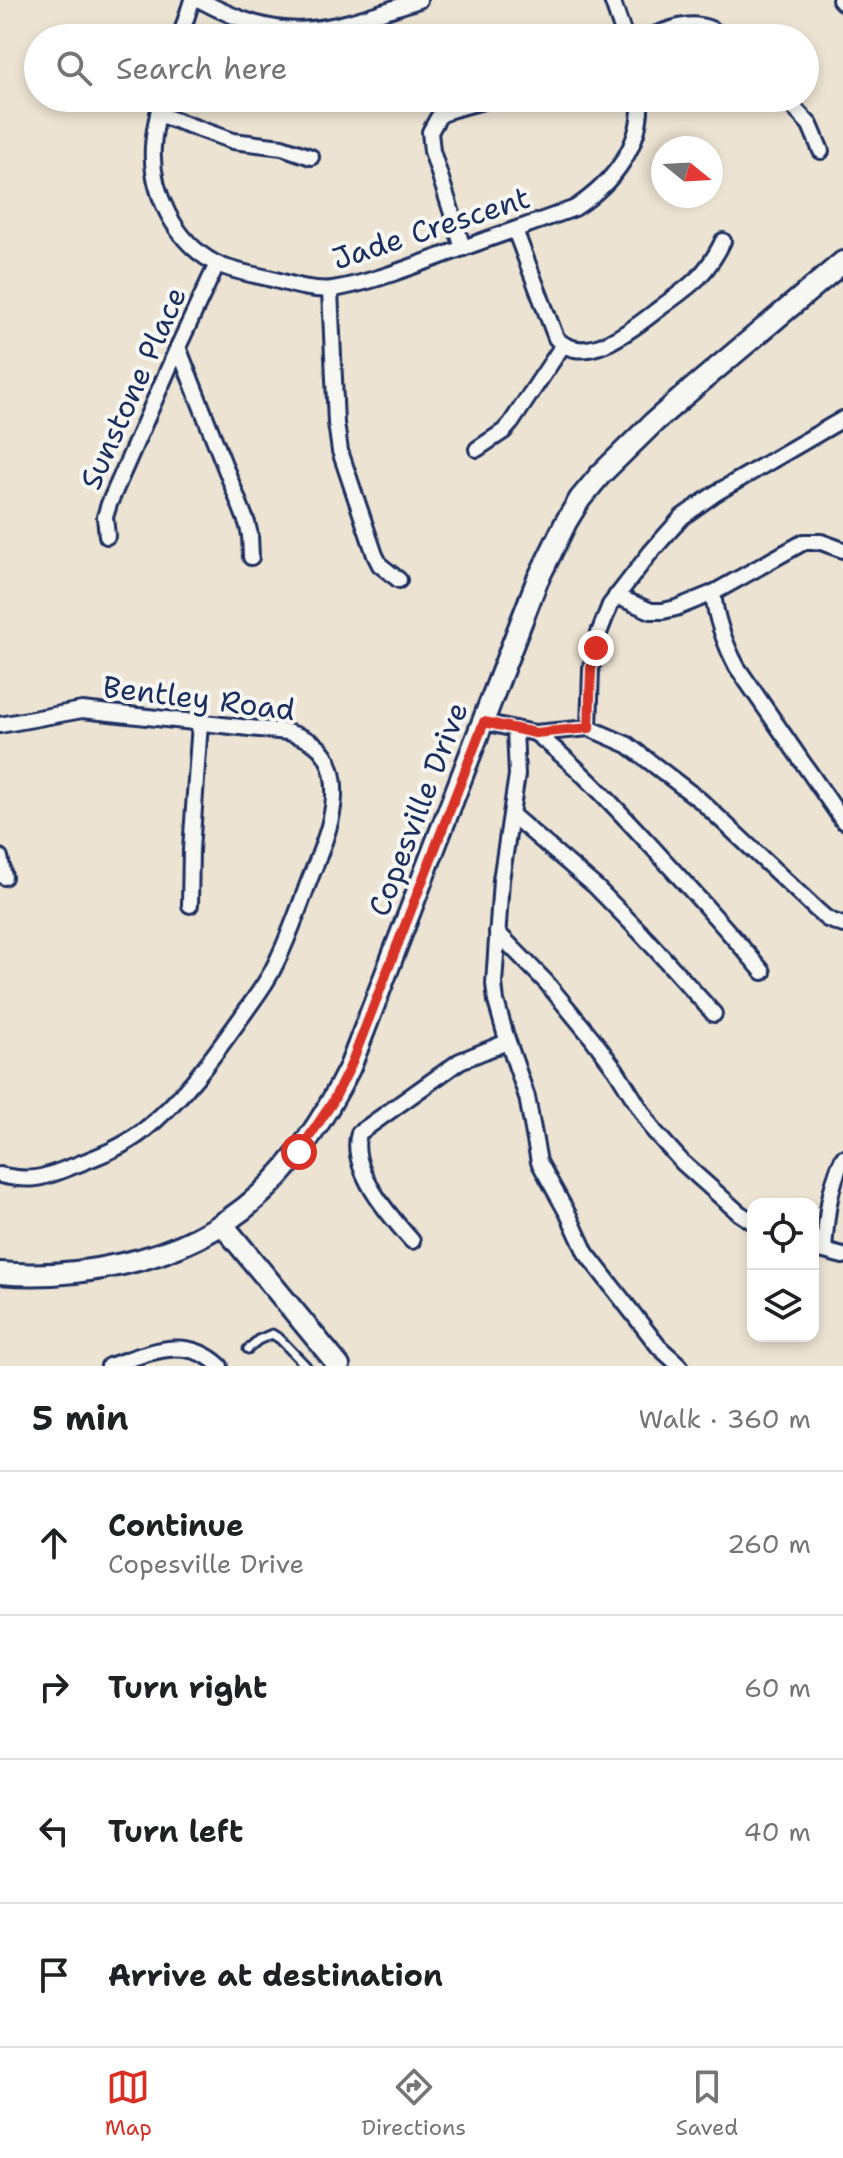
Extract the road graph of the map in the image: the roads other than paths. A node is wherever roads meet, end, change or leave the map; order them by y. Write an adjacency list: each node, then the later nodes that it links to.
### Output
1 (192, 0): 6 (street)
2 (200, 0): 7 (street)
3 (419, 0): 5 (street)
4 (612, 0): 9 (street)
5 (395, 4): 8 (street)
6 (184, 24)
7 (258, 24)
8 (345, 24)
9 (620, 24)
10 (446, 112): 18 (street)
11 (641, 112): 16 (street, Jade Crescent)
12 (798, 112): 14 (street)
13 (158, 114): 15 (street); 20 (street, Jade Crescent)
14 (821, 151)
15 (311, 157)
16 (515, 230): 18 (street, Jade Crescent); 22 (street)
17 (723, 241): 22 (street)
18 (463, 248): 21 (street, Jade Crescent)
19 (843, 262): 32 (street, Copesville Drive)
20 (217, 264): 21 (street, Jade Crescent); 23 (street, Sunstone Place)
21 (330, 290): 29 (street)
22 (563, 345): 25 (street)
23 (178, 347): 26 (street, Sunstone Place); 28 (street)
24 (843, 419): 31 (street)
25 (477, 449)
26 (107, 536)
27 (842, 552): 30 (street)
28 (251, 557)
29 (399, 580)
30 (713, 593): 31 (street); 39 (street)
31 (616, 596): 35 (street)
32 (484, 722): 36 (street); 51 (street, Copesville Drive)
33 (200, 723): 34 (street, Bentley Road); 42 (street); 49 (street, Bentley Road)
34 (0, 725)
35 (589, 728): 37 (street); 43 (street)
36 (515, 729): 37 (street); 38 (street)
37 (535, 733): 45 (street)
38 (512, 815): 44 (street); 46 (street)
39 (843, 821)
40 (0, 857): 41 (street)
41 (4, 877)
42 (190, 905)
43 (843, 925)
44 (497, 932): 47 (street); 50 (street)
45 (763, 972)
46 (714, 1014)
47 (507, 1042): 52 (street); 61 (street)
48 (843, 1158): 53 (street)
49 (0, 1175)
50 (747, 1218)
51 (223, 1225): 55 (street, Copesville Drive); 60 (street)
52 (412, 1241)
53 (819, 1250): 54 (street)
54 (843, 1256)
55 (0, 1273)
56 (248, 1349): 59 (lane)
57 (109, 1366): 58 (street)
58 (220, 1366)
59 (306, 1366)
60 (339, 1366)
61 (680, 1366)

